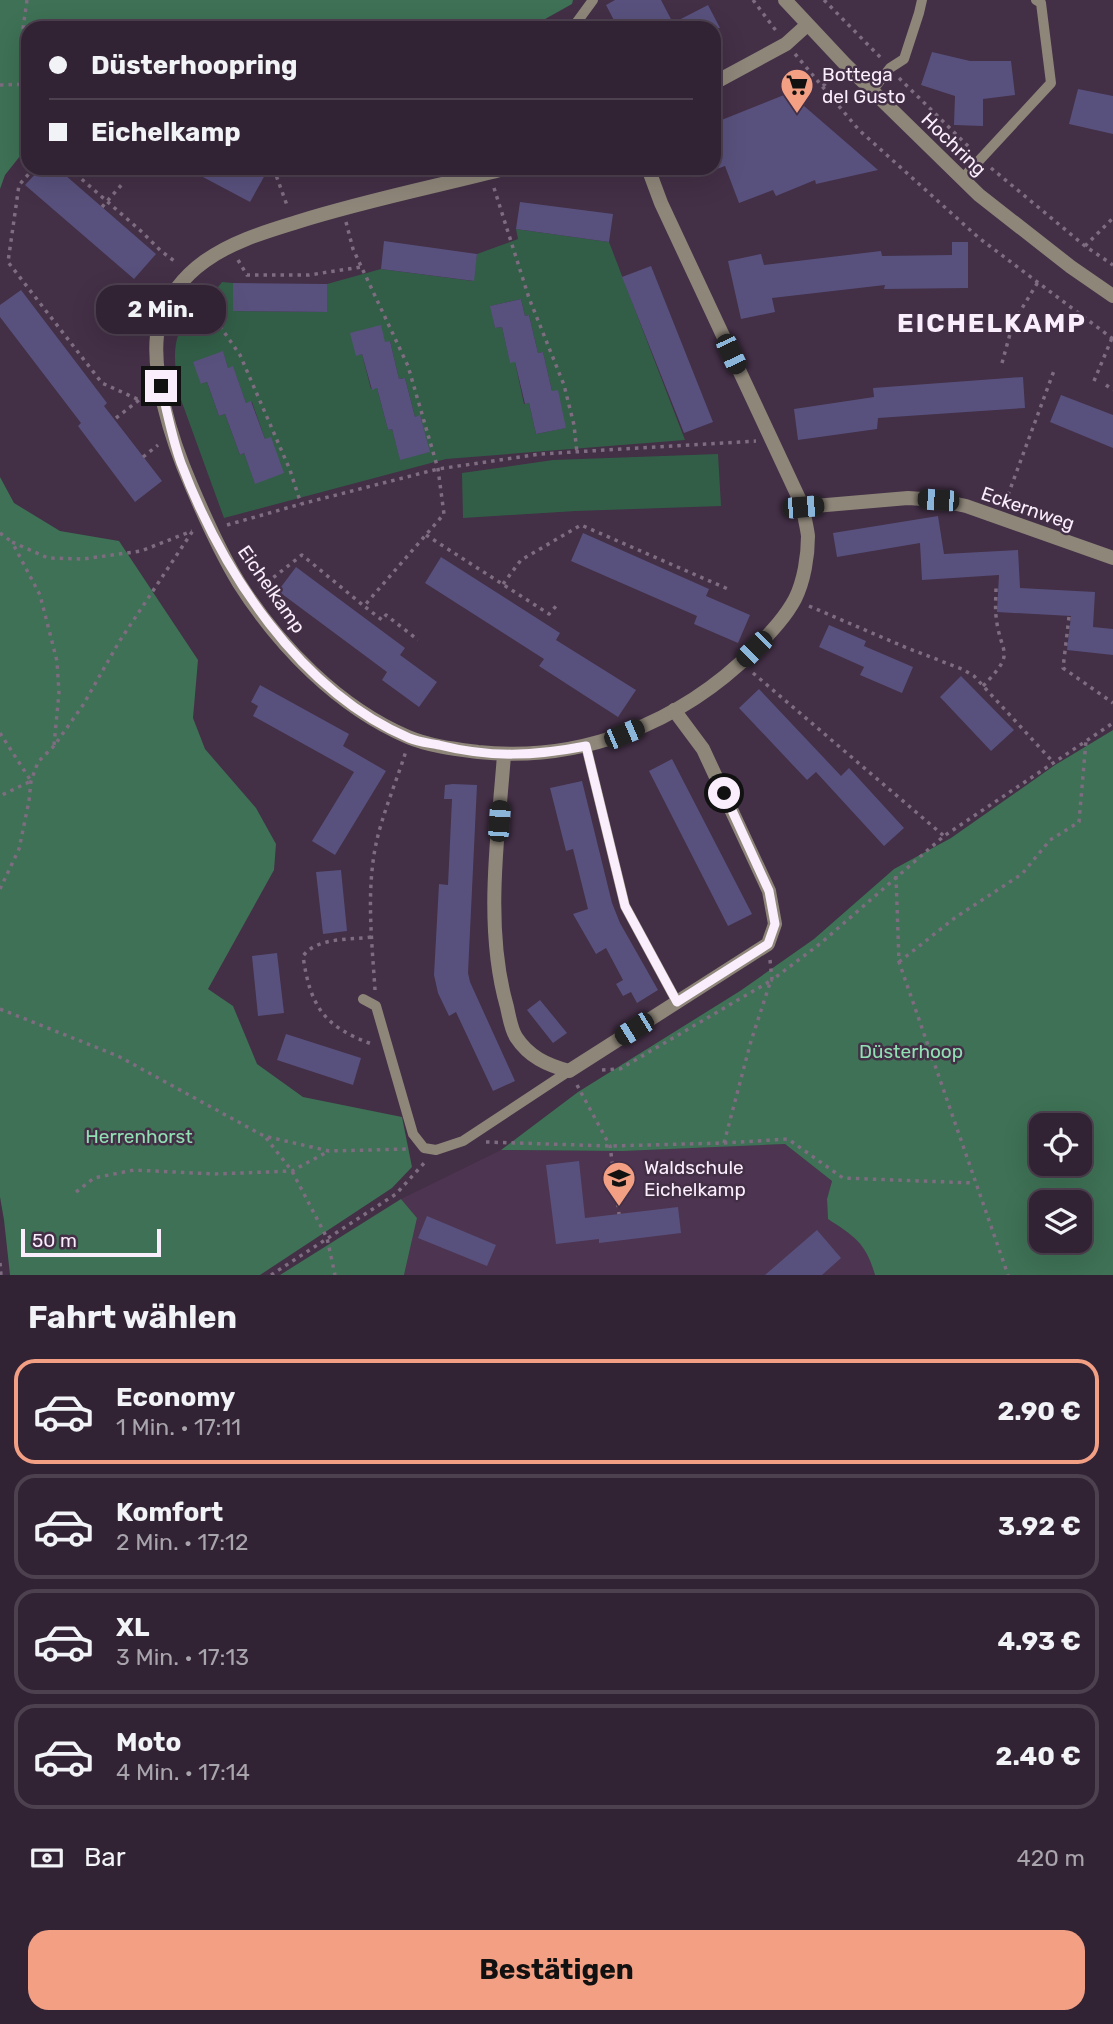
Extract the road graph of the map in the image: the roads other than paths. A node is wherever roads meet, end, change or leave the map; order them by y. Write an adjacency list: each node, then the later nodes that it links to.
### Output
1 (593, 0): 5 (lane)
2 (785, 0): 6 (street, Hochring)
3 (922, 0): 8 (lane)
4 (1036, 0): 11 (lane)
5 (578, 21)
6 (807, 24): 7 (street); 8 (street, Hochring)
7 (721, 79)
8 (872, 91): 11 (street, Hochring)
9 (481, 175): 17 (street, Eichelkamp)
10 (651, 175): 13 (street, Eichelkamp)
11 (962, 179): 12 (street, Hochring)
12 (1113, 296)
13 (803, 507): 14 (street, Eckernweg); 15 (street, Eichelkamp)
14 (1113, 558)
15 (674, 710): 16 (street, Eichelkamp); 19 (street)
16 (586, 746): 17 (street, Eichelkamp); 19 (lane)
17 (504, 755): 20 (street)
18 (363, 999): 20 (lane)
19 (677, 1002): 20 (street)
20 (569, 1071)

